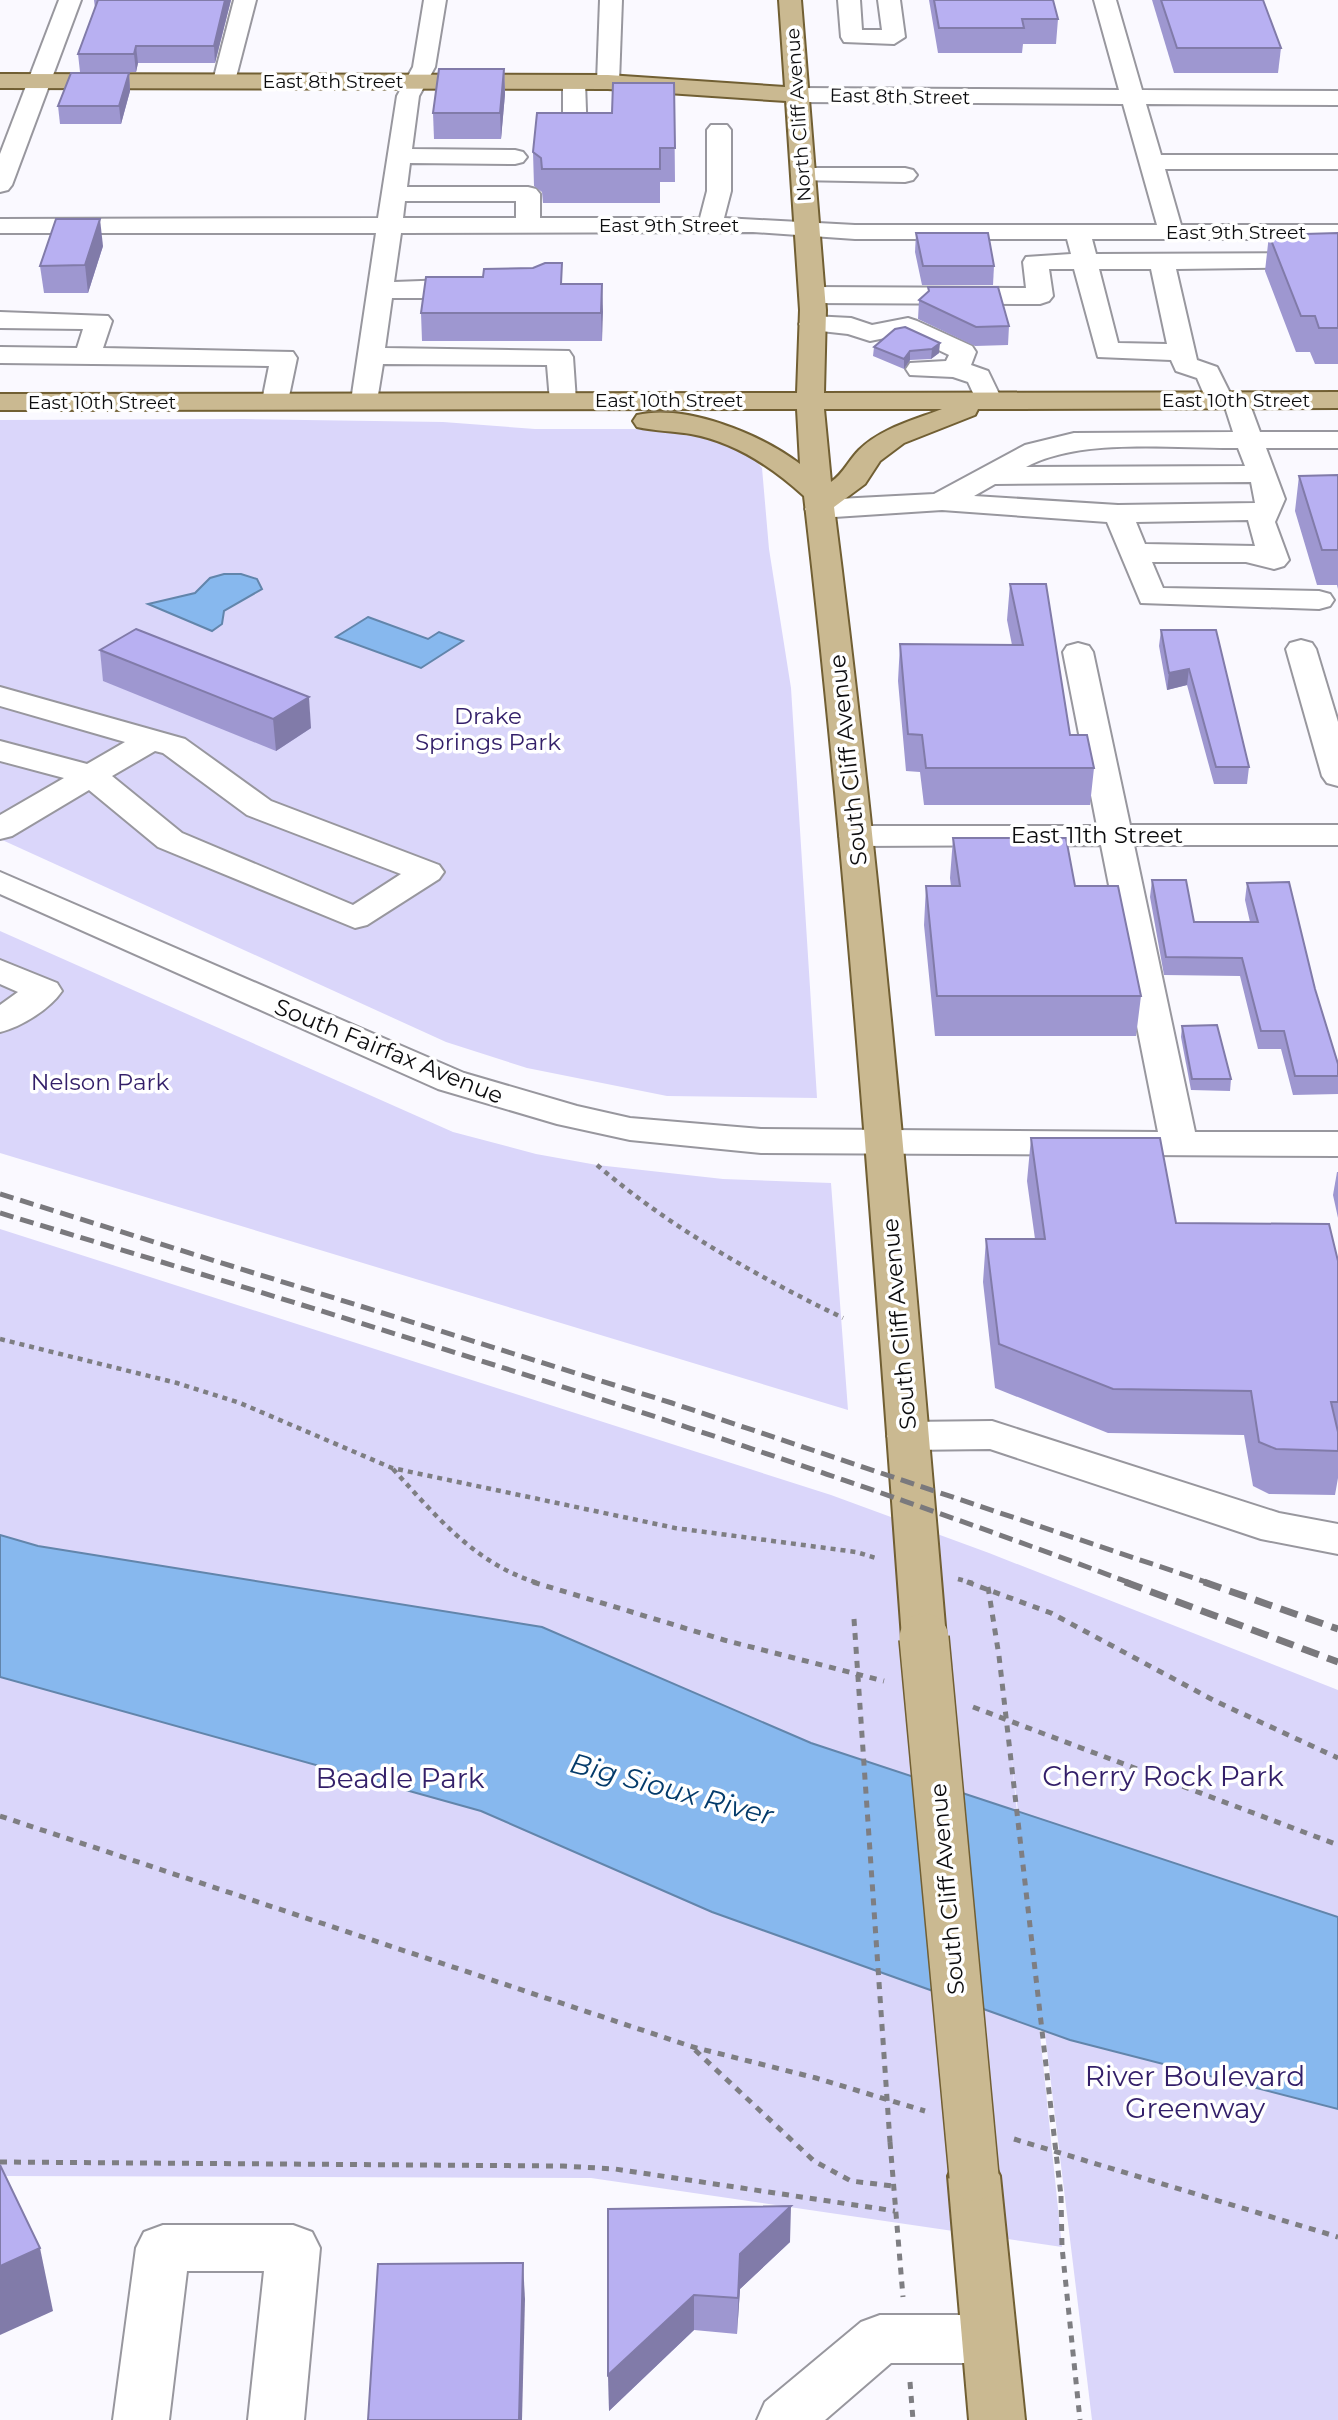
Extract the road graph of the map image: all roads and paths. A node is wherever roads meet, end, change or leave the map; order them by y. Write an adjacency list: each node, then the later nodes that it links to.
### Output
1 (70, 0): 10 (street)
2 (245, 0): 11 (street)
3 (435, 0): 12 (street)
4 (611, 0): 14 (street)
5 (790, 0): 15 (main road, North Cliff Avenue)
6 (849, 0): 7 (street)
7 (890, 0)
8 (1105, 0): 16 (street)
9 (0, 81): 10 (main road, East 8th Street)
10 (39, 81): 11 (main road, East 8th Street); 26 (street)
11 (224, 81): 12 (main road, East 8th Street)
12 (417, 81): 13 (main road, East 8th Street); 20 (street)
13 (574, 82): 14 (main road, East 8th Street); 19 (street)
14 (608, 82): 15 (main road, East 8th Street); 24 (main road)
15 (797, 95): 16 (street, East 8th Street); 24 (main road, North Cliff Avenue)
16 (1134, 98): 17 (street, East 8th Street); 22 (street)
17 (1338, 98)
18 (719, 130): 30 (street)
19 (575, 139)
20 (399, 156): 21 (street); 27 (street)
21 (515, 157)
22 (1153, 162): 23 (street); 34 (street)
23 (1338, 162)
24 (802, 164): 25 (street); 32 (main road, North Cliff Avenue)
25 (905, 175)
26 (0, 185)
27 (394, 194): 28 (street); 29 (street)
28 (388, 225): 29 (street, East 9th Street); 31 (street, East 9th Street); 40 (street)
29 (528, 225): 30 (street, East 9th Street)
30 (710, 225): 32 (street, East 9th Street)
31 (0, 226)
32 (807, 229): 33 (street, East 9th Street); 41 (main road, South Cliff Avenue)
33 (1078, 232): 34 (street, East 9th Street); 38 (street)
34 (1171, 232): 35 (street, East 9th Street)
35 (1338, 232)
36 (1338, 260): 37 (street)
37 (1162, 261): 38 (street); 46 (street)
38 (1088, 262): 42 (street); 43 (street)
39 (495, 285): 40 (street)
40 (380, 290): 49 (street)
41 (812, 295): 42 (street); 45 (main road, South Cliff Avenue)
42 (1040, 296): 43 (street)
43 (1095, 296): 46 (street)
44 (0, 320): 48 (street)
45 (812, 324): 51 (street); 52 (main road, South Cliff Avenue)
46 (1182, 352): 55 (street)
47 (0, 355): 48 (street)
48 (87, 356): 57 (street)
49 (370, 356): 58 (street); 60 (street)
50 (925, 364): 51 (street)
51 (956, 369): 53 (street)
52 (810, 400): 53 (main road, East 10th Street); 60 (main road, East 10th Street); 66 (main road, South Cliff Avenue)
53 (989, 400): 54 (main road, East 10th Street)
54 (1017, 400): 55 (main road, East 10th Street); 66 (main road)
55 (1227, 400): 56 (main road, East 10th Street); 62 (street)
56 (1338, 400)
57 (275, 401): 58 (main road, East 10th Street); 61 (main road, East 10th Street)
58 (364, 401): 59 (main road, East 10th Street)
59 (511, 401): 60 (main road, East 10th Street); 66 (main road)
60 (563, 401)
61 (0, 402)
62 (1249, 440): 63 (street); 64 (street); 65 (street)
63 (1338, 440)
64 (993, 476): 65 (street); 67 (street)
65 (1274, 496): 68 (street); 69 (street)
66 (818, 502): 67 (street); 81 (main road, South Cliff Avenue)
67 (942, 502): 68 (street)
68 (1118, 514): 69 (street)
69 (1134, 553): 70 (street)
70 (1319, 600)
71 (1301, 649): 77 (street)
72 (1078, 652): 79 (street)
73 (0, 696): 74 (street)
74 (154, 738): 76 (street); 76 (street)
75 (0, 751): 76 (street)
76 (91, 775): 78 (street)
77 (1338, 776)
78 (0, 829)
79 (1118, 835): 80 (street, East 11th Street); 81 (street, East 11th Street); 86 (street)
80 (1338, 835)
81 (856, 836): 85 (main road, South Cliff Avenue)
82 (0, 882): 85 (street, South Fairfax Avenue)
83 (0, 971): 84 (street)
84 (0, 1021)
85 (884, 1142): 86 (street, South Fairfax Avenue); 91 (main road, South Cliff Avenue)
86 (1179, 1143): 87 (street, South Fairfax Avenue)
87 (1338, 1144)
88 (597, 1165): 89 (path)
89 (843, 1318)
90 (0, 1339): 92 (path)
91 (908, 1436): 93 (street); 94 (main road, South Cliff Avenue)
92 (392, 1468): 94 (path); 97 (path)
93 (1338, 1539)
94 (918, 1569): 95 (path); 104 (main road, South Cliff Avenue, bridge)
95 (988, 1586): 99 (path); 113 (path, bridge)
96 (854, 1619): 106 (path, bridge)
97 (898, 1685)
98 (963, 1704): 101 (path)
99 (1338, 1758)
100 (0, 1816): 102 (path)
101 (1338, 1844)
102 (693, 2047): 103 (path); 106 (path)
103 (939, 2115)
104 (989, 2156): 107 (path); 108 (main road, South Cliff Avenue)
105 (0, 2162): 106 (path)
106 (892, 2186)
107 (1338, 2237)
108 (989, 2339): 111 (street); 112 (main road, South Cliff Avenue)
109 (141, 2420): 110 (street)
110 (276, 2420)
111 (785, 2420)
112 (997, 2420)
113 (1080, 2420)

